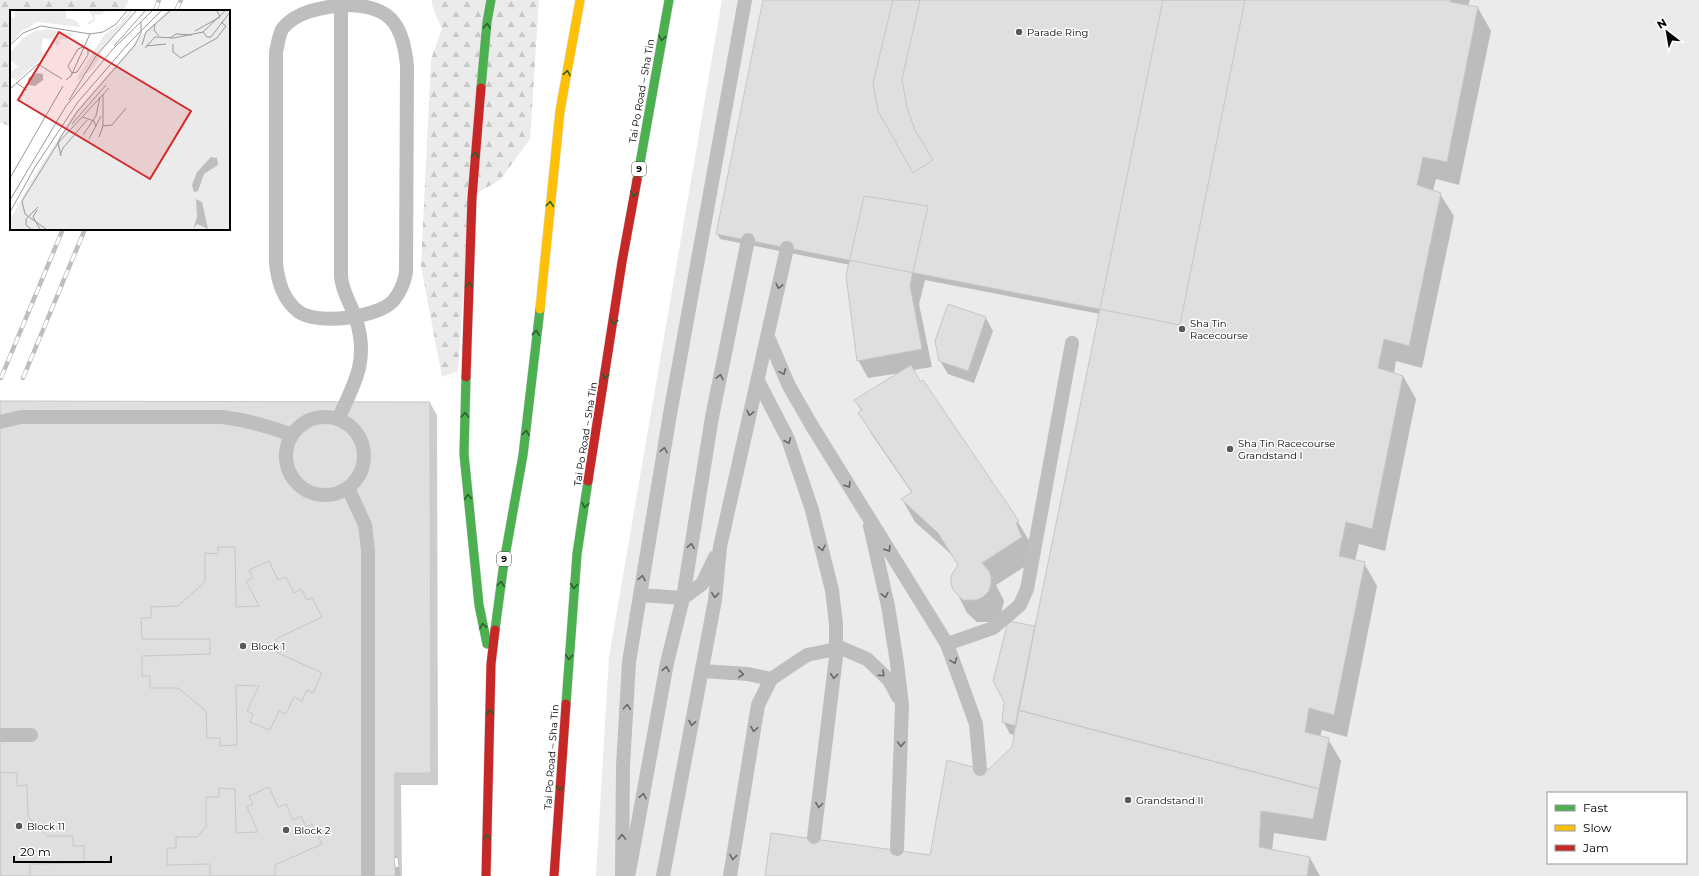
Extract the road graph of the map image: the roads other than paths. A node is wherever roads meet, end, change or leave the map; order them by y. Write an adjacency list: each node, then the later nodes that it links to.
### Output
1 (491, 0): 20 (highway, one-way to 1)
2 (580, 0): 20 (highway, 9, one-way to 2)
3 (669, 0): 31 (highway, Tai Po Road – Sha Tin / 9, one-way to 31)
4 (745, 1): 17 (lane, one-way to 4)
5 (341, 2): 5 (lane, bridge); 11 (lane, bridge)
6 (748, 240): 18 (lane, one-way to 6)
7 (787, 248): 8 (lane, one-way to 8)
8 (768, 337): 10 (lane); 15 (lane, one-way to 15)
9 (1072, 343): 19 (lane)
10 (758, 381): 16 (lane, one-way to 16); 27 (lane, one-way to 27, bridge)
11 (338, 418): 13 (lane); 14 (lane)
12 (0, 422): 13 (lane)
13 (292, 435): 14 (lane)
14 (348, 488): 29 (lane)
15 (867, 516): 19 (lane, one-way to 19); 23 (lane, one-way to 23)
16 (720, 547): 18 (lane); 21 (lane, one-way to 21)
17 (640, 595): 18 (lane); 32 (lane, one-way to 17)
18 (683, 598): 33 (lane, one-way to 18)
19 (947, 644): 26 (lane, one-way to 26)
20 (491, 664): 30 (highway, 9, one-way to 20)
21 (702, 671): 22 (lane, one-way to 22); 34 (lane, one-way to 34)
22 (771, 680): 23 (lane, one-way to 23); 35 (lane, one-way to 35)
23 (902, 706): 28 (lane, one-way to 28)
24 (0, 735): 25 (lane)
25 (31, 735)
26 (980, 769)
27 (814, 837)
28 (897, 849)
29 (368, 876)
30 (486, 876)
31 (554, 876)
32 (622, 876)
33 (628, 876)
34 (663, 876)
35 (730, 876)

